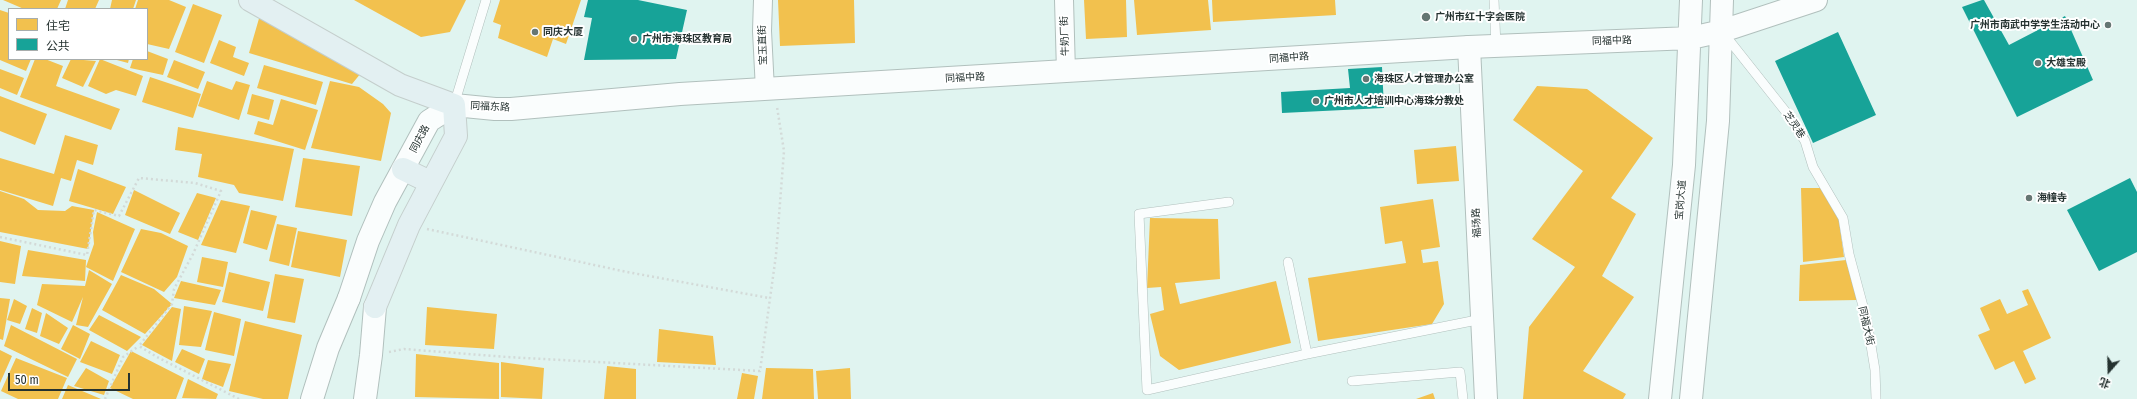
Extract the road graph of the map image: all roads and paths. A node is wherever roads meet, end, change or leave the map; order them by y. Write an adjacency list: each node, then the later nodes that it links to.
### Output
1 (250, 0): 15 (main road, 同福东路)
2 (486, 0): 15 (lane)
3 (763, 0): 14 (street, 宝玉直街)
4 (1064, 0): 13 (street, 牛奶厂街)
5 (1494, 0): 11 (lane)
6 (1691, 0): 10 (main road, 宝岗大道)
7 (1722, 0): 9 (main road)
8 (1816, 0): 9 (main road, 同福中路)
9 (1722, 31): 10 (main road, 同福中路); 21 (lane, 芝灵巷); 36 (main road)
10 (1691, 38): 11 (main road, 同福中路); 35 (main road, 宝岗大道)
11 (1496, 46): 12 (main road, 同福中路)
12 (1469, 47): 13 (main road, 同福中路); 24 (main road, 福场路)
13 (1066, 72): 14 (main road, 同福中路)
14 (765, 90): 15 (main road, 同福东路); 23 (path)
15 (454, 105): 16 (main road, 同庆路); 17 (main road)
16 (403, 169): 17 (main road); 31 (main road, 同庆路)
17 (430, 182): 19 (main road)
18 (1229, 202): 27 (lane)
19 (409, 225): 23 (path); 26 (main road)
20 (0, 237): 25 (path)
21 (1849, 254): 37 (lane, 同福大街)
22 (1288, 262): 27 (lane)
23 (769, 298): 26 (path)
24 (1482, 319): 27 (lane); 34 (main road, 福场路)
25 (140, 346): 29 (path); 30 (path)
26 (371, 354): 32 (main road)
27 (1307, 354)
28 (1352, 381): 33 (lane)
29 (105, 399)
30 (239, 399)
31 (312, 399)
32 (365, 399)
33 (1463, 399)
34 (1486, 399)
35 (1660, 399)
36 (1691, 399)
37 (1876, 399)

